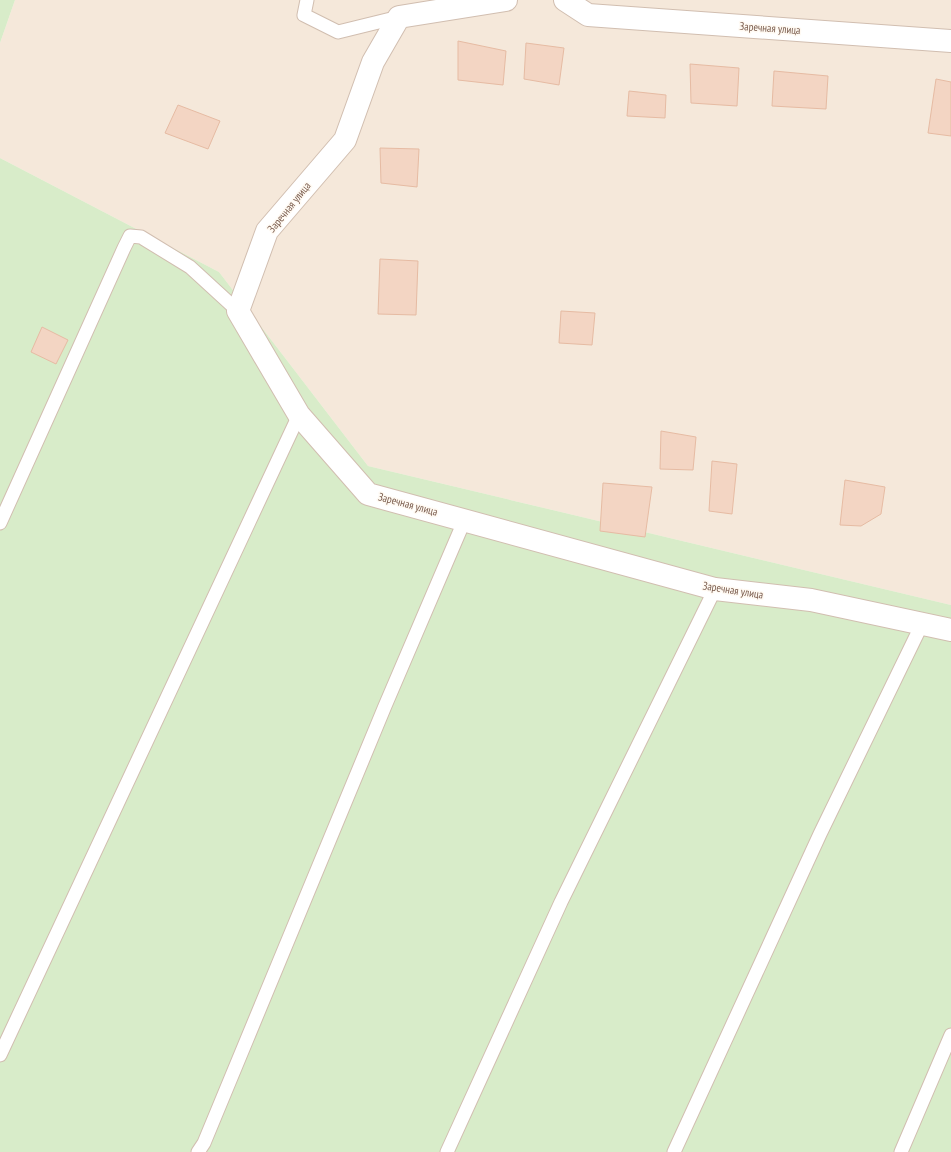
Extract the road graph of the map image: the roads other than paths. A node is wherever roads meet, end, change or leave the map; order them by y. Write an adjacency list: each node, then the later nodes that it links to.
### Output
1 (307, 0): 5 (lane)
2 (506, 0): 5 (street)
3 (566, 0): 4 (street, Заречная улица)
4 (590, 8): 6 (street, Заречная улица)
5 (399, 17): 7 (street, Заречная улица)
6 (951, 41)
7 (238, 311): 8 (street, Заречная улица); 10 (lane)
8 (299, 415): 9 (street, Заречная улица); 15 (lane)
9 (465, 519): 11 (street, Заречная улица); 16 (lane)
10 (0, 523)
11 (715, 589): 12 (street, Заречная улица); 17 (lane)
12 (922, 624): 13 (street, Заречная улица); 18 (lane)
13 (951, 630)
14 (951, 1036): 19 (lane)
15 (0, 1055)
16 (198, 1152)
17 (447, 1152)
18 (674, 1152)
19 (901, 1152)

